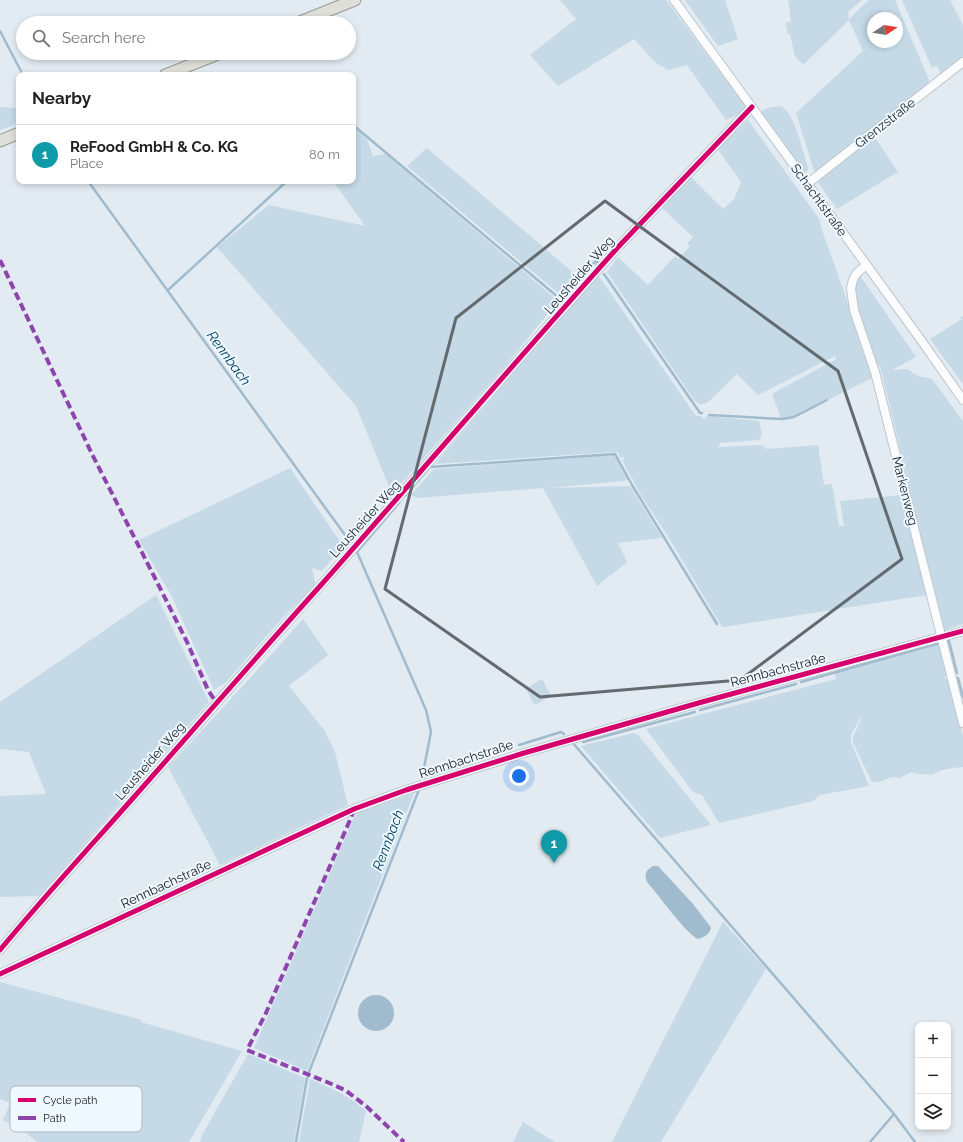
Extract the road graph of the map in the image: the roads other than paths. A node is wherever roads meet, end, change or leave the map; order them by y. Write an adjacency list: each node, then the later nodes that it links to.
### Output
1 (355, 0): 3 (main road)
2 (674, 0): 7 (street, Schachtstraße)
3 (315, 16)
4 (203, 60): 6 (main road)
5 (963, 62): 10 (street, Grenzstraße)
6 (173, 72)
7 (752, 107): 10 (street, Schachtstraße); 16 (street, Leusheider Weg)
8 (16, 134): 9 (main road)
9 (0, 141)
10 (807, 184): 11 (street, Schachtstraße)
11 (866, 265): 12 (street, Schachtstraße); 14 (street, Markenweg)
12 (963, 400)
13 (963, 631): 14 (street, Rennbachstraße)
14 (942, 637): 15 (street, Markenweg); 17 (street, Rennbachstraße)
15 (963, 723)
16 (0, 950)
17 (0, 974)

